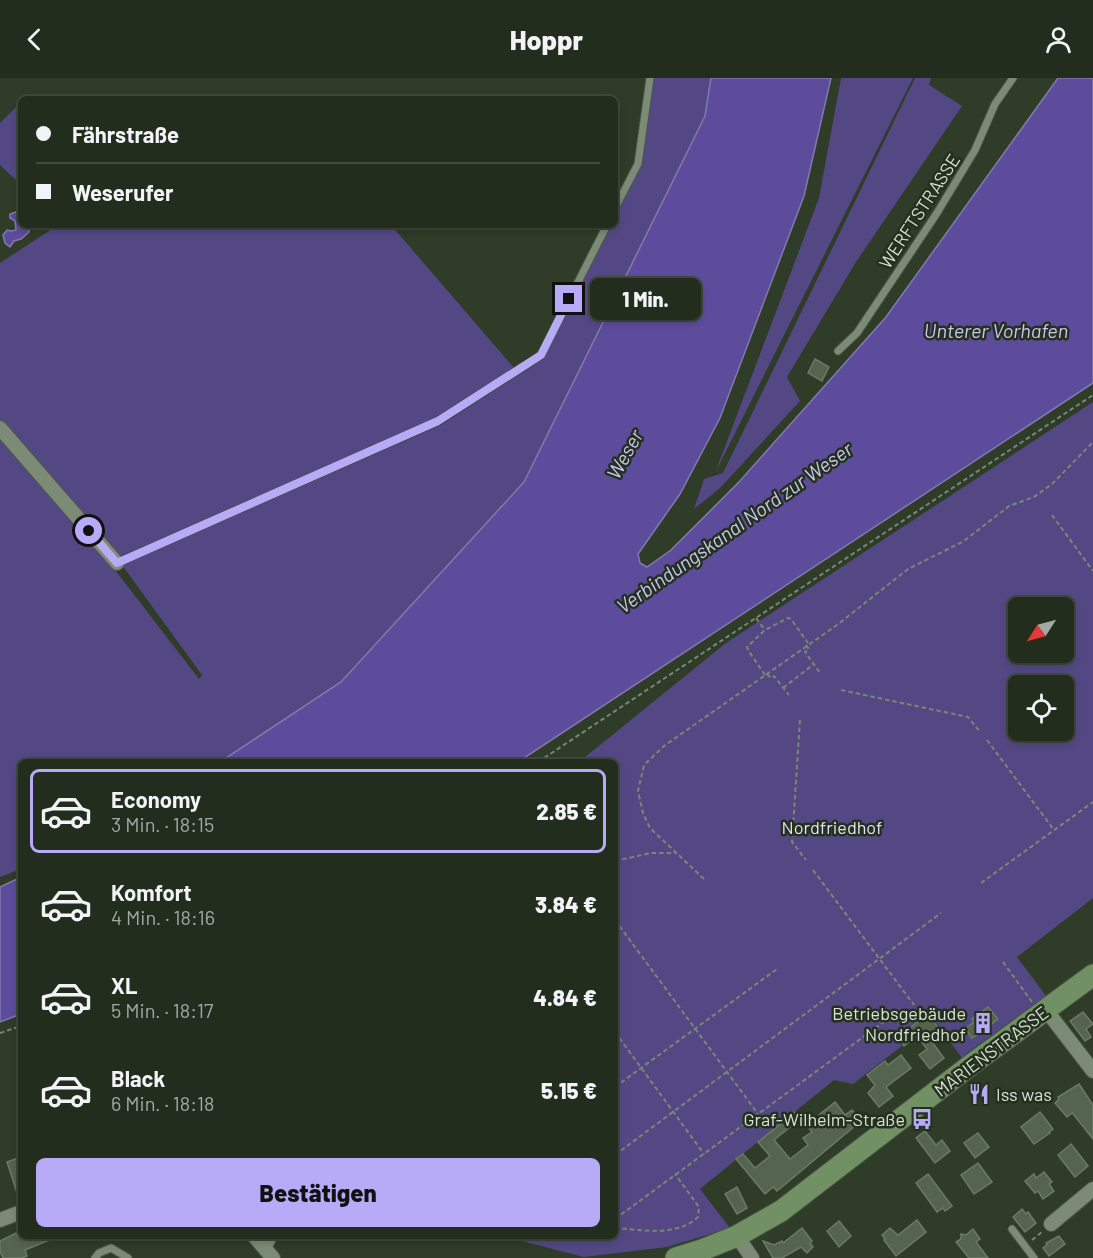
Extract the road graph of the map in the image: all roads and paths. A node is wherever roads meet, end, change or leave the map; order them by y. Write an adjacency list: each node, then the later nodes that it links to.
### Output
1 (650, 78): 3 (lane)
2 (1013, 78): 5 (lane, WERFTSTRASSE)
3 (618, 202)
4 (605, 228): 10 (lane)
5 (838, 351)
6 (1093, 394): 12 (path)
7 (0, 428): 10 (street)
8 (1093, 442): 14 (path)
9 (1052, 515): 11 (path)
10 (117, 563)
11 (1093, 571)
12 (756, 618): 13 (path); 24 (path)
13 (765, 630): 14 (path); 17 (path)
14 (807, 644): 15 (path); 17 (path)
15 (814, 664): 16 (path); 18 (path)
16 (820, 673)
17 (766, 674): 18 (path); 27 (path)
18 (783, 687): 20 (path)
19 (841, 690): 22 (path)
20 (789, 695)
21 (800, 720): 29 (path)
22 (980, 732)
23 (987, 740): 26 (path)
24 (543, 759)
25 (1093, 802): 26 (path)
26 (1054, 830): 32 (path)
27 (676, 853): 28 (path); 31 (path)
28 (618, 860)
29 (806, 860)
30 (813, 870): 35 (path)
31 (704, 879)
32 (981, 883)
33 (941, 913): 35 (path)
34 (618, 924): 43 (path)
35 (879, 958): 39 (path); 47 (path)
36 (1003, 962): 40 (path)
37 (777, 969): 43 (path)
38 (1093, 975): 40 (main road, MARIENSTRASSE)
39 (914, 1005)
40 (1041, 1009): 48 (street); 62 (main road, MARIENSTRASSE)
41 (900, 1010): 51 (path)
42 (18, 1027): 44 (path)
43 (695, 1028): 46 (path); 47 (path)
44 (0, 1033)
45 (618, 1036): 46 (path)
46 (642, 1067): 49 (path); 50 (path)
47 (727, 1071): 50 (path); 51 (path)
48 (1093, 1071)
49 (618, 1085)
50 (673, 1112): 52 (path); 53 (path)
51 (758, 1114): 53 (path)
52 (618, 1153)
53 (704, 1154): 54 (path)
54 (675, 1174): 57 (path); 60 (path)
55 (1093, 1189): 59 (street)
56 (18, 1213): 58 (street)
57 (618, 1217)
58 (0, 1220)
59 (1051, 1224): 65 (path)
60 (618, 1228)
61 (1012, 1229): 65 (lane)
62 (737, 1236): 69 (main road, MARIENSTRASSE); 70 (street)
63 (257, 1239): 66 (street)
64 (272, 1239): 66 (lane)
65 (1025, 1246): 71 (lane)
66 (270, 1254)
67 (94, 1258): 68 (lane)
68 (128, 1258)
69 (676, 1258)
70 (752, 1258)
71 (1034, 1258)

